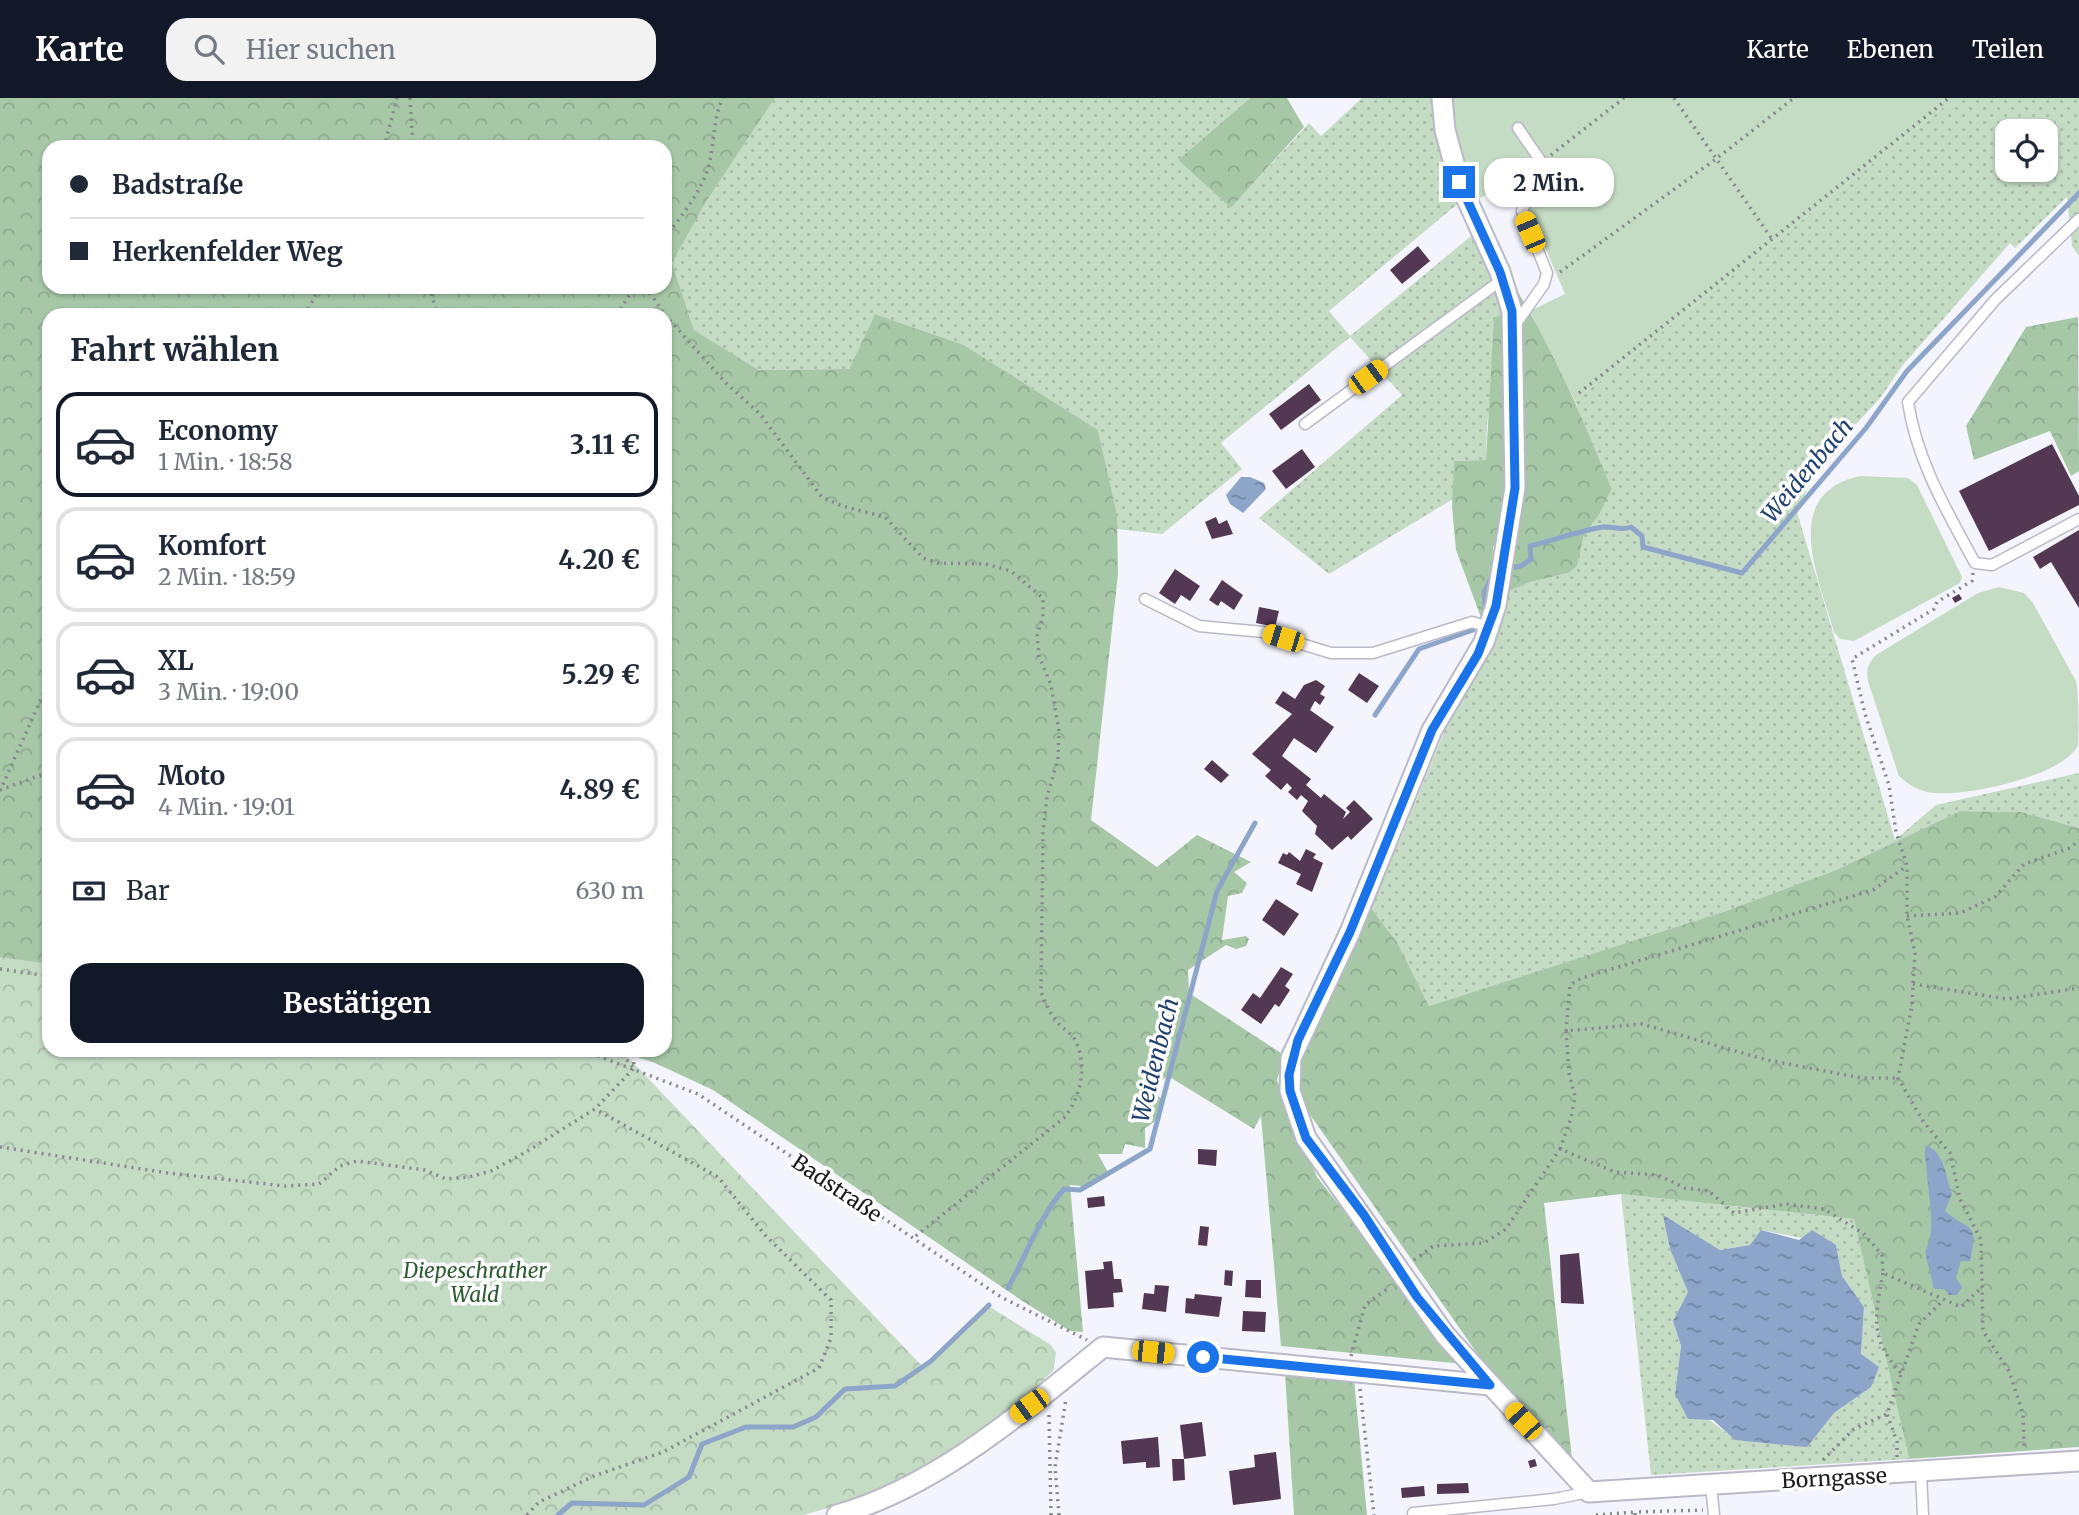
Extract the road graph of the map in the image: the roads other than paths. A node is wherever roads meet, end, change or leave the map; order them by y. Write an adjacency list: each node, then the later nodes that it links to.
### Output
1 (1442, 98): 4 (street)
2 (1518, 128): 5 (lane)
3 (2079, 219): 7 (lane)
4 (1503, 279): 5 (street); 6 (lane)
5 (1514, 327): 9 (street)
6 (1305, 424)
7 (2079, 519)
8 (1145, 599): 9 (lane)
9 (1490, 626): 10 (street)
10 (1490, 1385): 14 (street); 17 (street)
11 (2079, 1461): 12 (street, Borngasse)
12 (1921, 1473): 13 (street, Borngasse); 18 (lane)
13 (1711, 1485): 14 (street, Borngasse); 15 (lane)
14 (1589, 1492): 16 (lane)
15 (1713, 1512)
16 (1413, 1513)
17 (837, 1515)
18 (1923, 1515)

